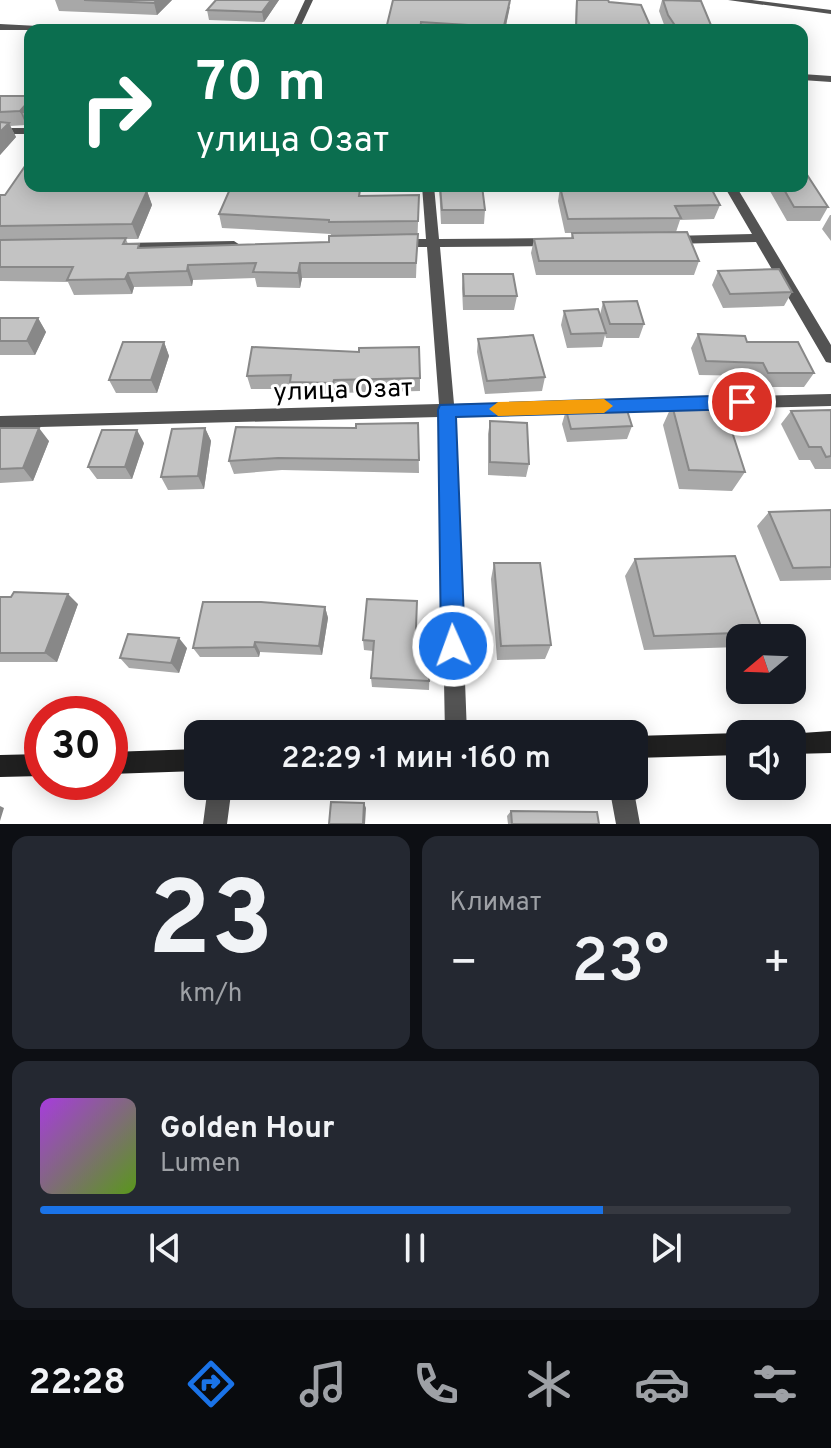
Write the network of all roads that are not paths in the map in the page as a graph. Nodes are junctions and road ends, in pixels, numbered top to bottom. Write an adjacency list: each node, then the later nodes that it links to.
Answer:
1 (309, 0): 4 (street)
2 (732, 0): 3 (street)
3 (831, 12)
4 (298, 24)
5 (0, 27): 6 (street)
6 (24, 28)
7 (808, 77): 8 (street)
8 (831, 79)
9 (0, 131): 10 (street)
10 (24, 131)
11 (428, 192): 17 (street)
12 (733, 192): 13 (street)
13 (760, 238): 14 (street); 20 (street)
14 (649, 240)
15 (569, 242): 17 (street)
16 (386, 243): 17 (street)
17 (432, 243): 22 (street)
18 (247, 245): 19 (street)
19 (108, 247)
20 (831, 358)
21 (831, 400): 22 (street, улица Озат)
22 (447, 410): 23 (street, улица Озат); 24 (street)
23 (0, 422)
24 (456, 720)
25 (831, 742): 26 (main road)
26 (806, 743)
27 (726, 744): 28 (main road)
28 (648, 747)
29 (184, 760): 30 (main road)
30 (128, 762)
31 (24, 765): 32 (main road)
32 (0, 766)
33 (218, 800): 35 (street)
34 (624, 800): 36 (street)
35 (215, 824)
36 (628, 824)

